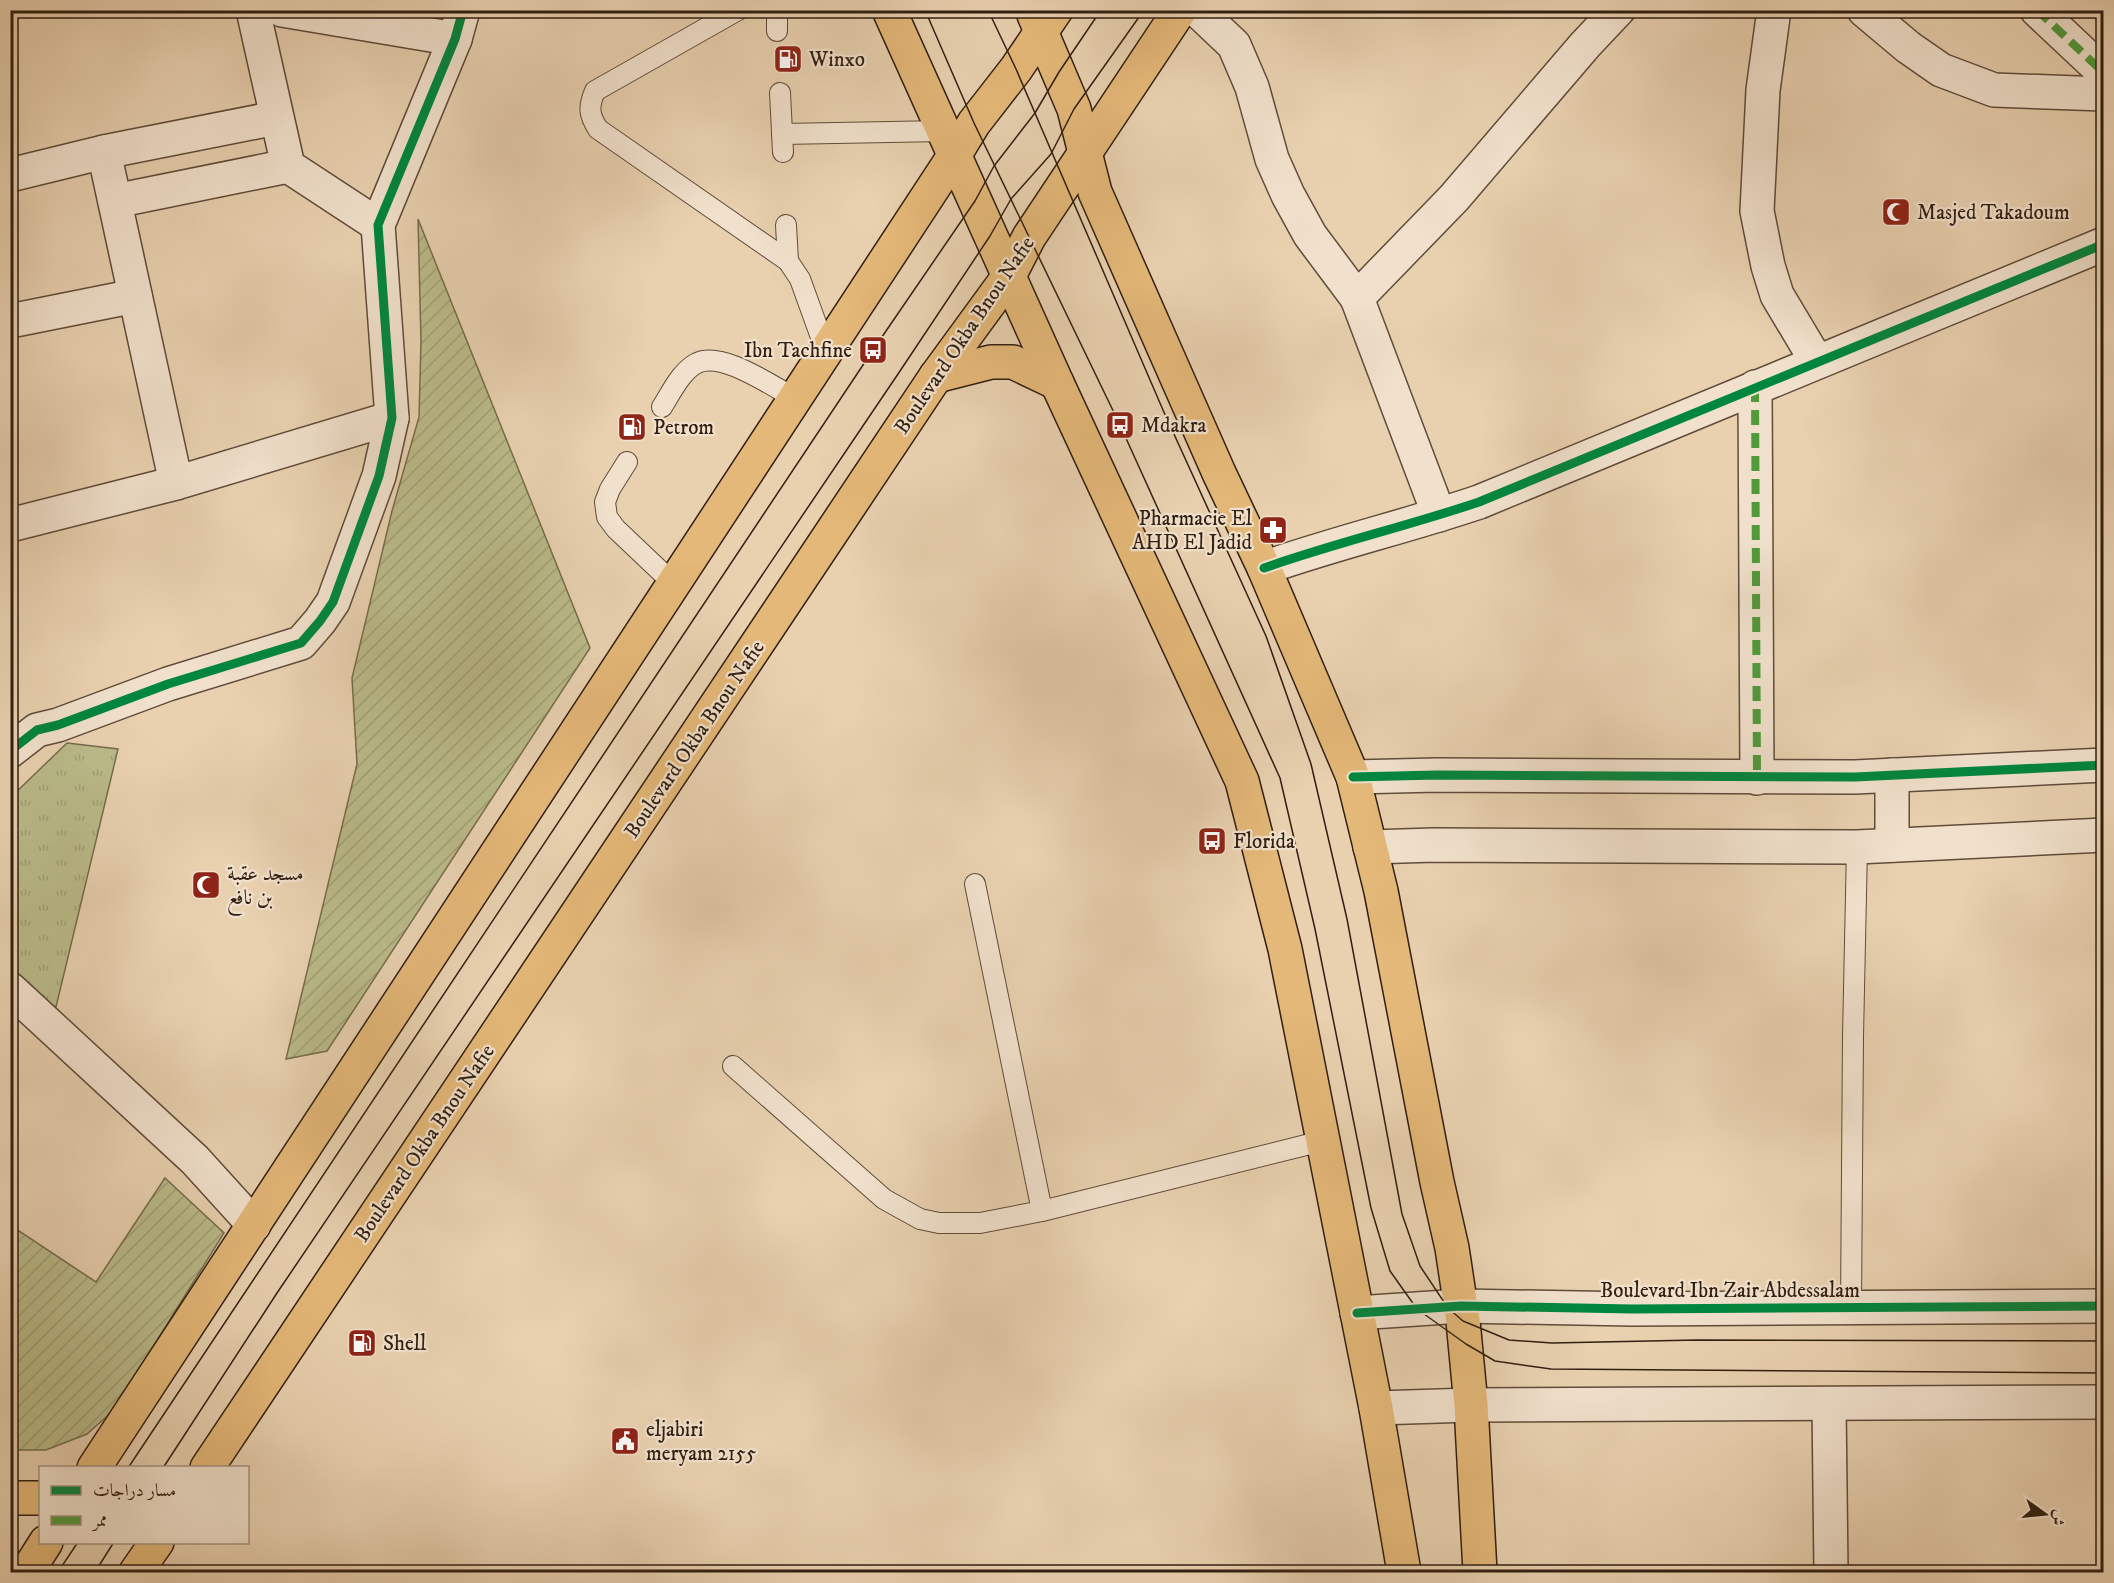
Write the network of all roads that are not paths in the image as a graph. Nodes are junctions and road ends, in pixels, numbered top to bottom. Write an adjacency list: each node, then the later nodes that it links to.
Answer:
1 (253, 10): 18 (street)
2 (282, 10): 13 (street)
3 (738, 10): 28 (lane)
4 (777, 10): 14 (lane)
5 (889, 10): 19 (main road)
6 (1180, 10): 21 (main road, Boulevard Okba Bnou Nafie)
7 (1197, 10): 31 (street)
8 (1618, 10): 31 (street)
9 (1774, 10): 34 (street)
10 (1864, 10): 17 (street)
11 (2037, 10): 15 (street)
12 (1043, 17): 19 (main road); 21 (main road)
13 (459, 25): 25 (street)
14 (777, 31)
15 (2103, 73)
16 (780, 93): 19 (lane)
17 (2103, 94)
18 (276, 118): 20 (street); 22 (street)
19 (949, 143): 29 (main road); 33 (main road)
20 (104, 152): 23 (street); 24 (street)
21 (1085, 154): 29 (main road, Boulevard Okba Bnou Nafie); 45 (main road)
22 (288, 166): 24 (street); 25 (street)
23 (10, 175)
24 (115, 201): 30 (street)
25 (378, 225): 40 (street)
26 (786, 225): 28 (lane)
27 (2103, 244): 34 (street)
28 (788, 261): 33 (lane)
29 (1009, 276): 35 (main road, Boulevard Okba Bnou Nafie); 36 (main road)
30 (135, 296): 32 (street); 42 (street)
31 (1357, 298): 43 (street)
32 (10, 321)
33 (826, 351): 38 (main road)
34 (1817, 362): 37 (street)
35 (936, 376): 36 (main road); 71 (main road, Boulevard Okba Bnou Nafie)
36 (1057, 383): 59 (main road)
37 (1755, 387): 43 (street); 51 (street)
38 (795, 398): 39 (lane); 46 (main road)
39 (662, 407)
40 (392, 418): 42 (street); 47 (street)
41 (627, 462): 46 (lane)
42 (176, 483): 44 (street)
43 (1439, 515): 45 (street)
44 (10, 525)
45 (1264, 568): 50 (main road)
46 (674, 584): 61 (main road)
47 (10, 751)
48 (2103, 765): 49 (street)
49 (1892, 775): 51 (street); 53 (street)
50 (1353, 777): 51 (street); 54 (main road)
51 (1757, 778)
52 (2103, 835): 53 (street)
53 (1892, 845): 55 (street)
54 (1370, 847): 55 (street); 62 (main road)
55 (1857, 847): 64 (lane)
56 (975, 884): 60 (lane)
57 (10, 989): 61 (street)
58 (732, 1066): 60 (lane)
59 (1322, 1141): 60 (lane); 65 (main road)
60 (1042, 1211)
61 (254, 1225): 70 (main road)
62 (1461, 1306): 64 (street, Boulevard Ibn Zair Abdessalam); 65 (street, Boulevard Ibn Zair Abdessalam); 68 (main road)
63 (2103, 1306): 64 (street, Boulevard Ibn Zair Abdessalam)
64 (1851, 1307)
65 (1357, 1313): 69 (main road)
66 (2103, 1402): 67 (street)
67 (1829, 1404): 68 (street); 80 (street)
68 (1472, 1405): 69 (street); 79 (main road)
69 (1376, 1408): 78 (main road)
70 (95, 1466)
71 (208, 1466)
72 (39, 1497): 73 (main road)
73 (10, 1498)
74 (45, 1544): 76 (main road)
75 (156, 1544): 77 (main road)
76 (27, 1572)
77 (136, 1572)
78 (1404, 1572)
79 (1480, 1572)
80 (1831, 1572)

